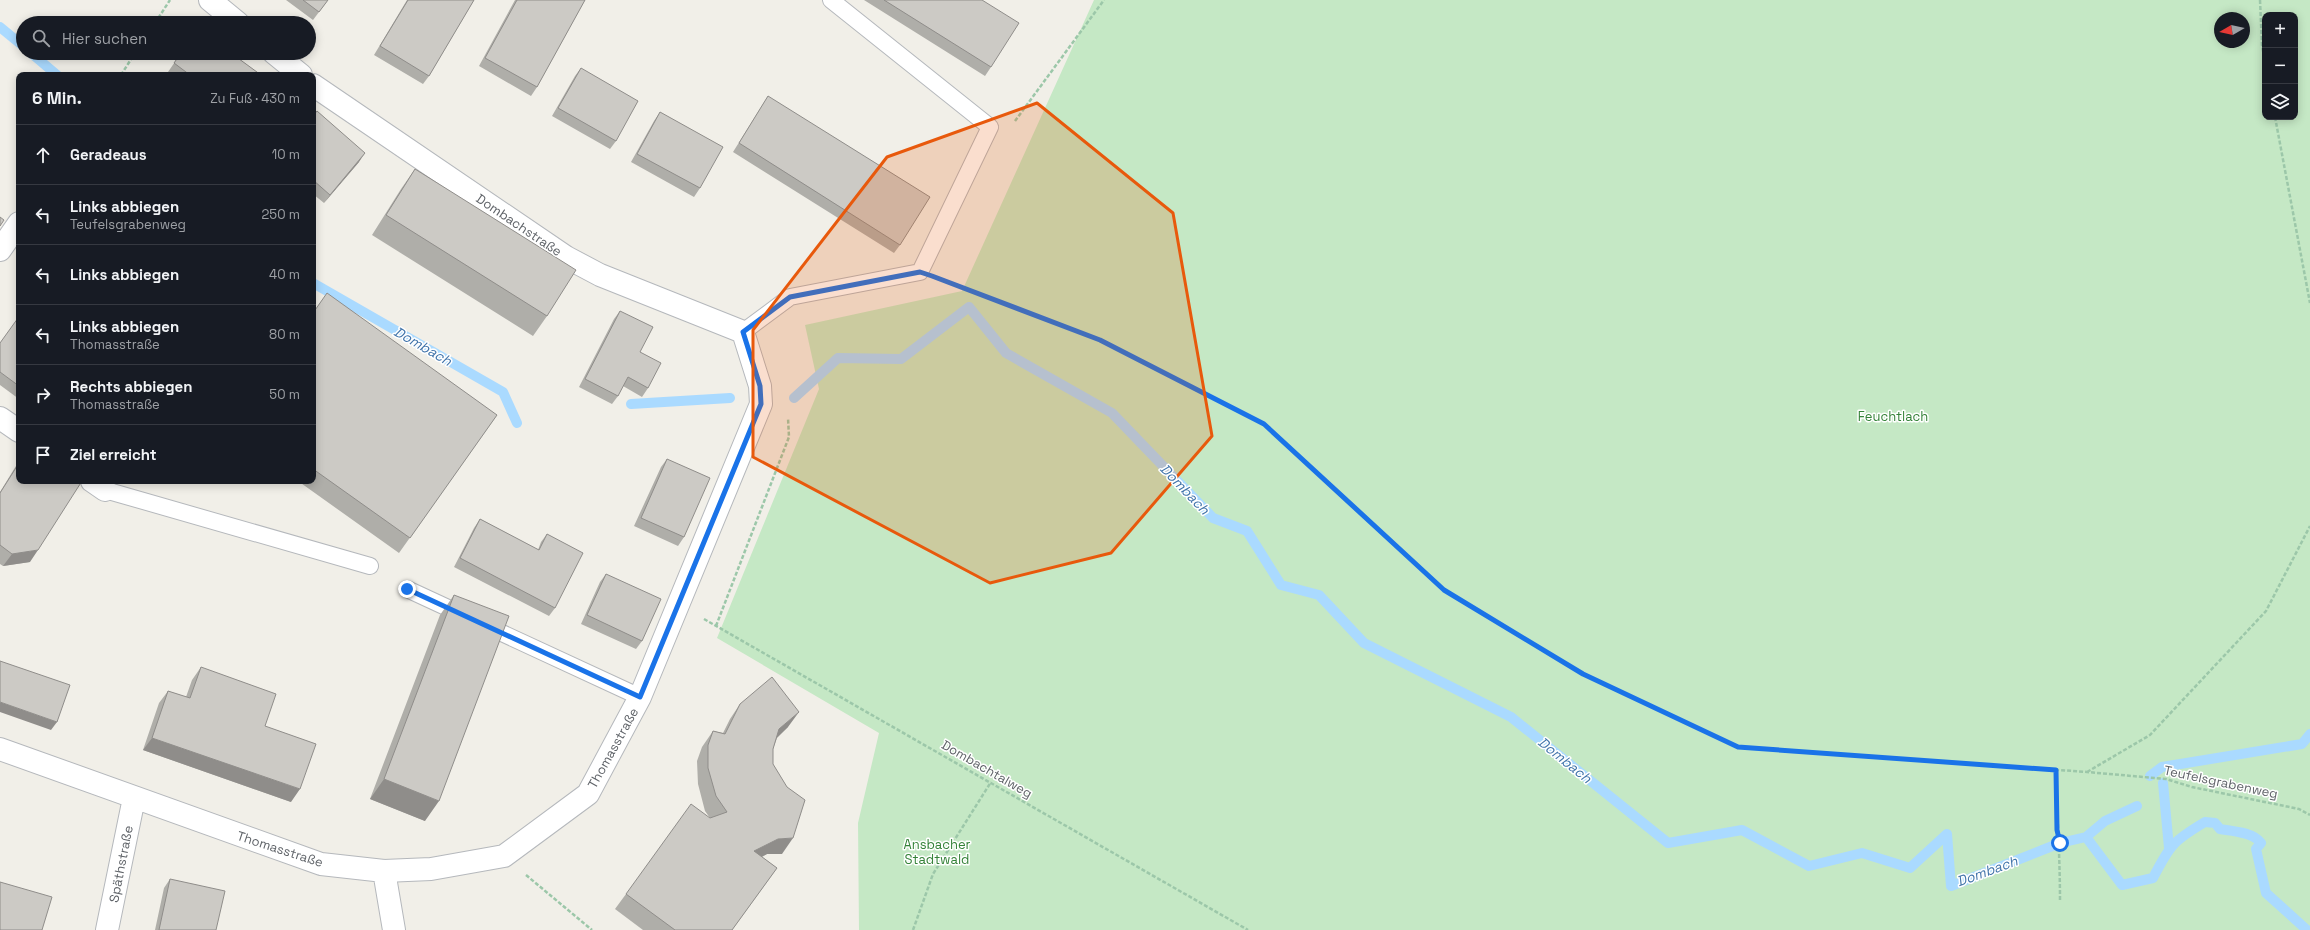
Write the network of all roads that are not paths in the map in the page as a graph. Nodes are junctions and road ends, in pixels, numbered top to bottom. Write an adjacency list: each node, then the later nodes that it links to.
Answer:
1 (210, 0): 3 (street)
2 (831, 0): 9 (lane)
3 (229, 16)
4 (283, 60): 5 (street)
5 (297, 72)
6 (316, 87): 9 (street, Dombachstraße)
7 (16, 227): 8 (street)
8 (0, 250)
9 (743, 332): 15 (street, Thomasstraße)
10 (0, 418): 11 (street)
11 (16, 429)
12 (99, 485): 13 (lane)
13 (370, 566)
14 (407, 589): 15 (lane, Thomasstraße)
15 (640, 697): 18 (street, Thomasstraße)
16 (0, 750): 17 (street, Thomasstraße)
17 (134, 798): 18 (street, Thomasstraße); 19 (street, Späthstraße)
18 (384, 871): 20 (street)
19 (107, 930)
20 (394, 930)

